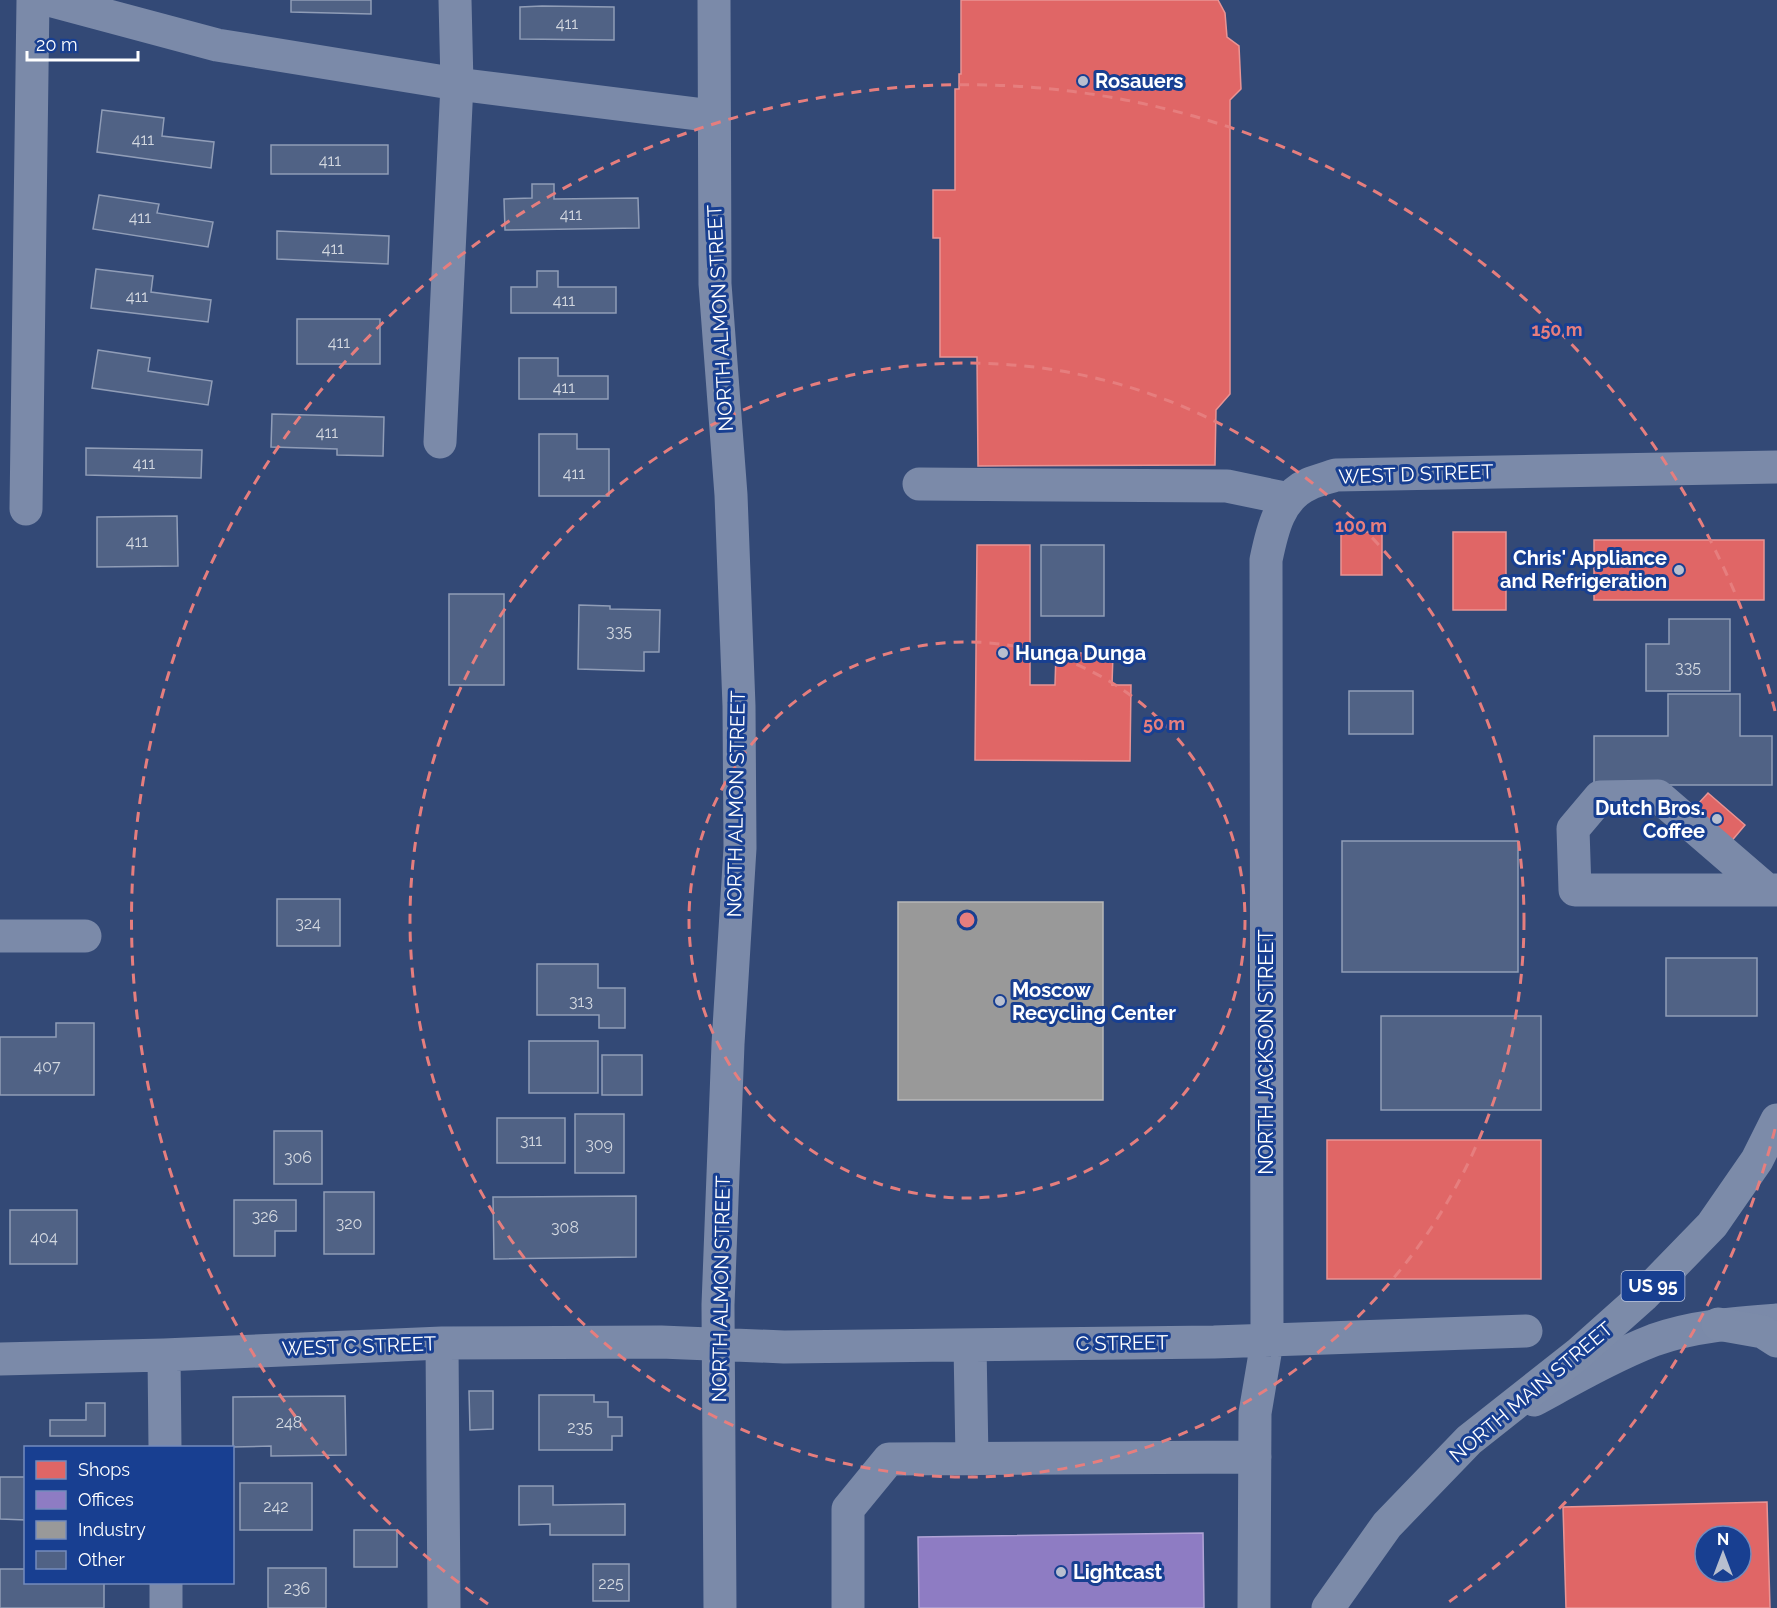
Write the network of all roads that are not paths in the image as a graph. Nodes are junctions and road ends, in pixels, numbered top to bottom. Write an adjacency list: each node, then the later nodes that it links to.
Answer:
1 (33, 0): 11 (street)
2 (49, 0): 5 (street)
3 (454, 0): 5 (street)
4 (714, 0): 6 (street, NORTH ALMON STREET)
5 (457, 84): 6 (street); 7 (street)
6 (713, 116): 22 (street, NORTH ALMON STREET)
7 (440, 442)
8 (1777, 467): 10 (street, WEST D STREET)
9 (919, 484): 10 (street)
10 (1289, 499): 20 (street, NORTH JACKSON STREET)
11 (26, 509)
12 (1772, 890): 12 (street)
13 (0, 936): 14 (street)
14 (85, 936)
15 (1777, 1120): 26 (highway, NORTH MAIN STREET / US 95)
16 (1777, 1320): 17 (street)
17 (1718, 1324): 19 (highway); 26 (street)
18 (1526, 1331): 20 (street, C STREET)
19 (1777, 1341)
20 (1267, 1342): 23 (street, C STREET); 28 (street, NORTH JACKSON STREET)
21 (442, 1343): 22 (street, WEST C STREET); 24 (street, WEST C STREET); 32 (street)
22 (718, 1345): 23 (street, C STREET); 33 (street, NORTH ALMON STREET)
23 (970, 1345): 29 (street)
24 (164, 1355): 25 (street, WEST C STREET); 27 (street)
25 (0, 1359)
26 (1494, 1421): 36 (highway, NORTH MAIN STREET / US 95)
27 (165, 1446)
28 (1255, 1457): 29 (street); 35 (street, NORTH JACKSON STREET)
29 (972, 1459): 34 (street)
30 (166, 1584): 31 (street)
31 (166, 1608)
32 (444, 1608)
33 (720, 1608)
34 (848, 1608)
35 (1254, 1608)
36 (1328, 1608)

